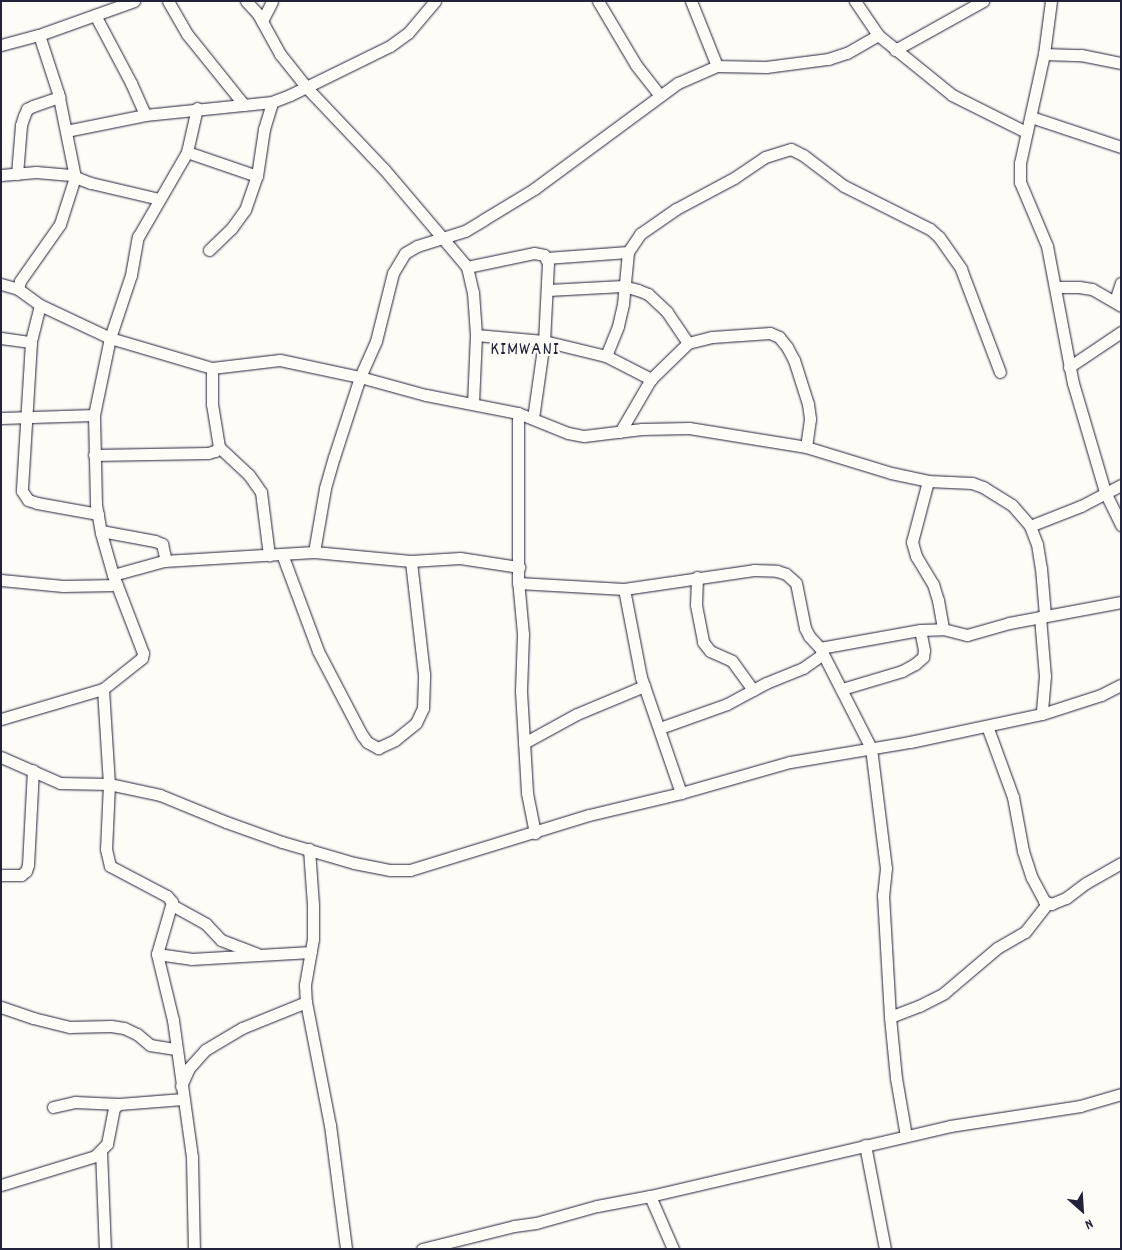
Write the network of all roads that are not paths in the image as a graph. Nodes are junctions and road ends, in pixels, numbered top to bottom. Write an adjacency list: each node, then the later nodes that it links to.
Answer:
1 (134, 1): 11 (street)
2 (168, 1): 24 (street)
3 (246, 1): 12 (street)
4 (272, 1): 12 (street)
5 (435, 1): 20 (street)
6 (598, 1): 21 (street)
7 (691, 1): 19 (street)
8 (855, 1): 14 (street)
9 (983, 1): 16 (street)
10 (1051, 1): 17 (street)
11 (95, 15): 13 (street); 26 (street)
12 (262, 21): 20 (street)
13 (39, 35): 15 (street); 22 (street)
14 (878, 35): 16 (street); 19 (street)
15 (1, 45)
16 (895, 50): 29 (street)
17 (1044, 54): 18 (street); 27 (street)
18 (1121, 63)
19 (717, 66): 21 (street)
20 (307, 88): 23 (street); 37 (street)
21 (660, 96): 37 (street)
22 (59, 97): 28 (street); 32 (street)
23 (272, 102): 24 (street); 35 (street)
24 (244, 105): 25 (street)
25 (197, 108): 26 (street); 31 (street)
26 (145, 115): 28 (street)
27 (1031, 116): 29 (street); 30 (street)
28 (66, 131): 34 (street)
29 (1026, 132): 45 (street)
30 (1121, 147)
31 (187, 152): 35 (street); 36 (street)
32 (17, 174): 33 (street); 34 (street)
33 (1, 175)
34 (75, 176): 36 (street); 46 (street)
35 (257, 176): 38 (street)
36 (159, 199): 53 (street)
37 (443, 238): 41 (street); 61 (street)
38 (209, 250)
39 (628, 252): 40 (street); 44 (street); 60 (street)
40 (546, 258): 41 (street); 47 (street)
41 (467, 267): 51 (street)
42 (1121, 283): 48 (street)
43 (1, 284): 46 (street)
44 (623, 286): 47 (street); 56 (street); 57 (street)
45 (1056, 287): 48 (street); 58 (street)
46 (18, 289): 49 (street)
47 (548, 290): 54 (street)
48 (1118, 303)
49 (40, 305): 53 (street); 55 (street)
50 (1121, 332): 58 (street)
51 (476, 335): 54 (street); 63 (street)
52 (1, 338): 55 (street)
53 (110, 338): 59 (street); 65 (street)
54 (544, 341): 57 (street); 68 (street)
55 (31, 342): 66 (street)
56 (688, 343): 62 (street); 71 (street)
57 (606, 356): 62 (street)
58 (1069, 367): 75 (street)
59 (212, 368): 61 (street); 70 (street)
60 (1000, 372)
61 (360, 377): 63 (street); 80 (street)
62 (651, 380): 69 (street)
63 (473, 403): 64 (street)
64 (518, 413): 68 (street); 85 (street)
65 (94, 415): 66 (street); 72 (street)
66 (27, 417): 67 (street); 76 (street)
67 (1, 418)
68 (533, 418): 69 (street)
69 (620, 432): 71 (street)
70 (219, 447): 72 (street); 82 (street)
71 (806, 447): 73 (street)
72 (94, 455): 76 (street)
73 (928, 481): 78 (street); 94 (street)
74 (1121, 485): 75 (street)
75 (1105, 492): 77 (street); 78 (street)
76 (98, 514): 79 (street)
77 (1121, 525)
78 (1030, 526): 92 (street)
79 (101, 531): 83 (street); 88 (street)
80 (314, 552): 81 (street); 84 (street)
81 (282, 554): 82 (street); 84 (street)
82 (269, 555): 83 (street)
83 (166, 561): 88 (street)
84 (411, 561): 85 (street)
85 (519, 567): 89 (street)
86 (697, 577): 90 (street); 95 (street); 100 (street)
87 (1, 580): 88 (street)
88 (116, 580): 98 (street)
89 (518, 583): 90 (street); 105 (street)
90 (624, 589): 97 (street)
91 (1121, 602): 92 (street)
92 (1042, 616): 94 (street); 101 (street)
93 (920, 630): 94 (street); 95 (street); 99 (street)
94 (943, 630)
95 (822, 651): 99 (street); 100 (street)
96 (1121, 685): 101 (street)
97 (644, 686): 104 (street); 105 (street)
98 (103, 689): 102 (street); 109 (street)
99 (842, 689): 106 (street)
100 (753, 690): 104 (street)
101 (1042, 714): 103 (street)
102 (1, 719)
103 (987, 726): 106 (street); 115 (street)
104 (660, 728): 110 (street)
105 (524, 744): 111 (street)
106 (871, 748): 110 (street); 122 (street)
107 (1, 757): 108 (street)
108 (33, 770): 109 (street); 114 (street)
109 (108, 784): 112 (street); 116 (street)
110 (680, 793): 111 (street)
111 (535, 833): 112 (street)
112 (309, 850): 117 (street)
113 (1120, 867): 115 (street)
114 (1, 875)
115 (1048, 903): 122 (street)
116 (172, 905): 118 (street); 119 (street)
117 (311, 952): 119 (street); 120 (street)
118 (157, 954): 119 (street); 123 (street)
119 (262, 956)
120 (306, 1002): 124 (street); 136 (street)
121 (1, 1006): 123 (street)
122 (890, 1017): 129 (street)
123 (176, 1049): 124 (street)
124 (180, 1086): 126 (street)
125 (1121, 1094): 129 (street)
126 (182, 1099): 127 (street); 135 (street)
127 (119, 1104): 128 (street); 131 (street)
128 (53, 1107)
129 (906, 1136): 130 (street)
130 (865, 1145): 133 (street); 139 (street)
131 (102, 1151): 132 (street); 134 (street)
132 (1, 1185)
133 (650, 1196): 137 (street); 138 (street)
134 (106, 1249)
135 (194, 1249)
136 (346, 1249)
137 (422, 1249)
138 (673, 1249)
139 (885, 1249)

